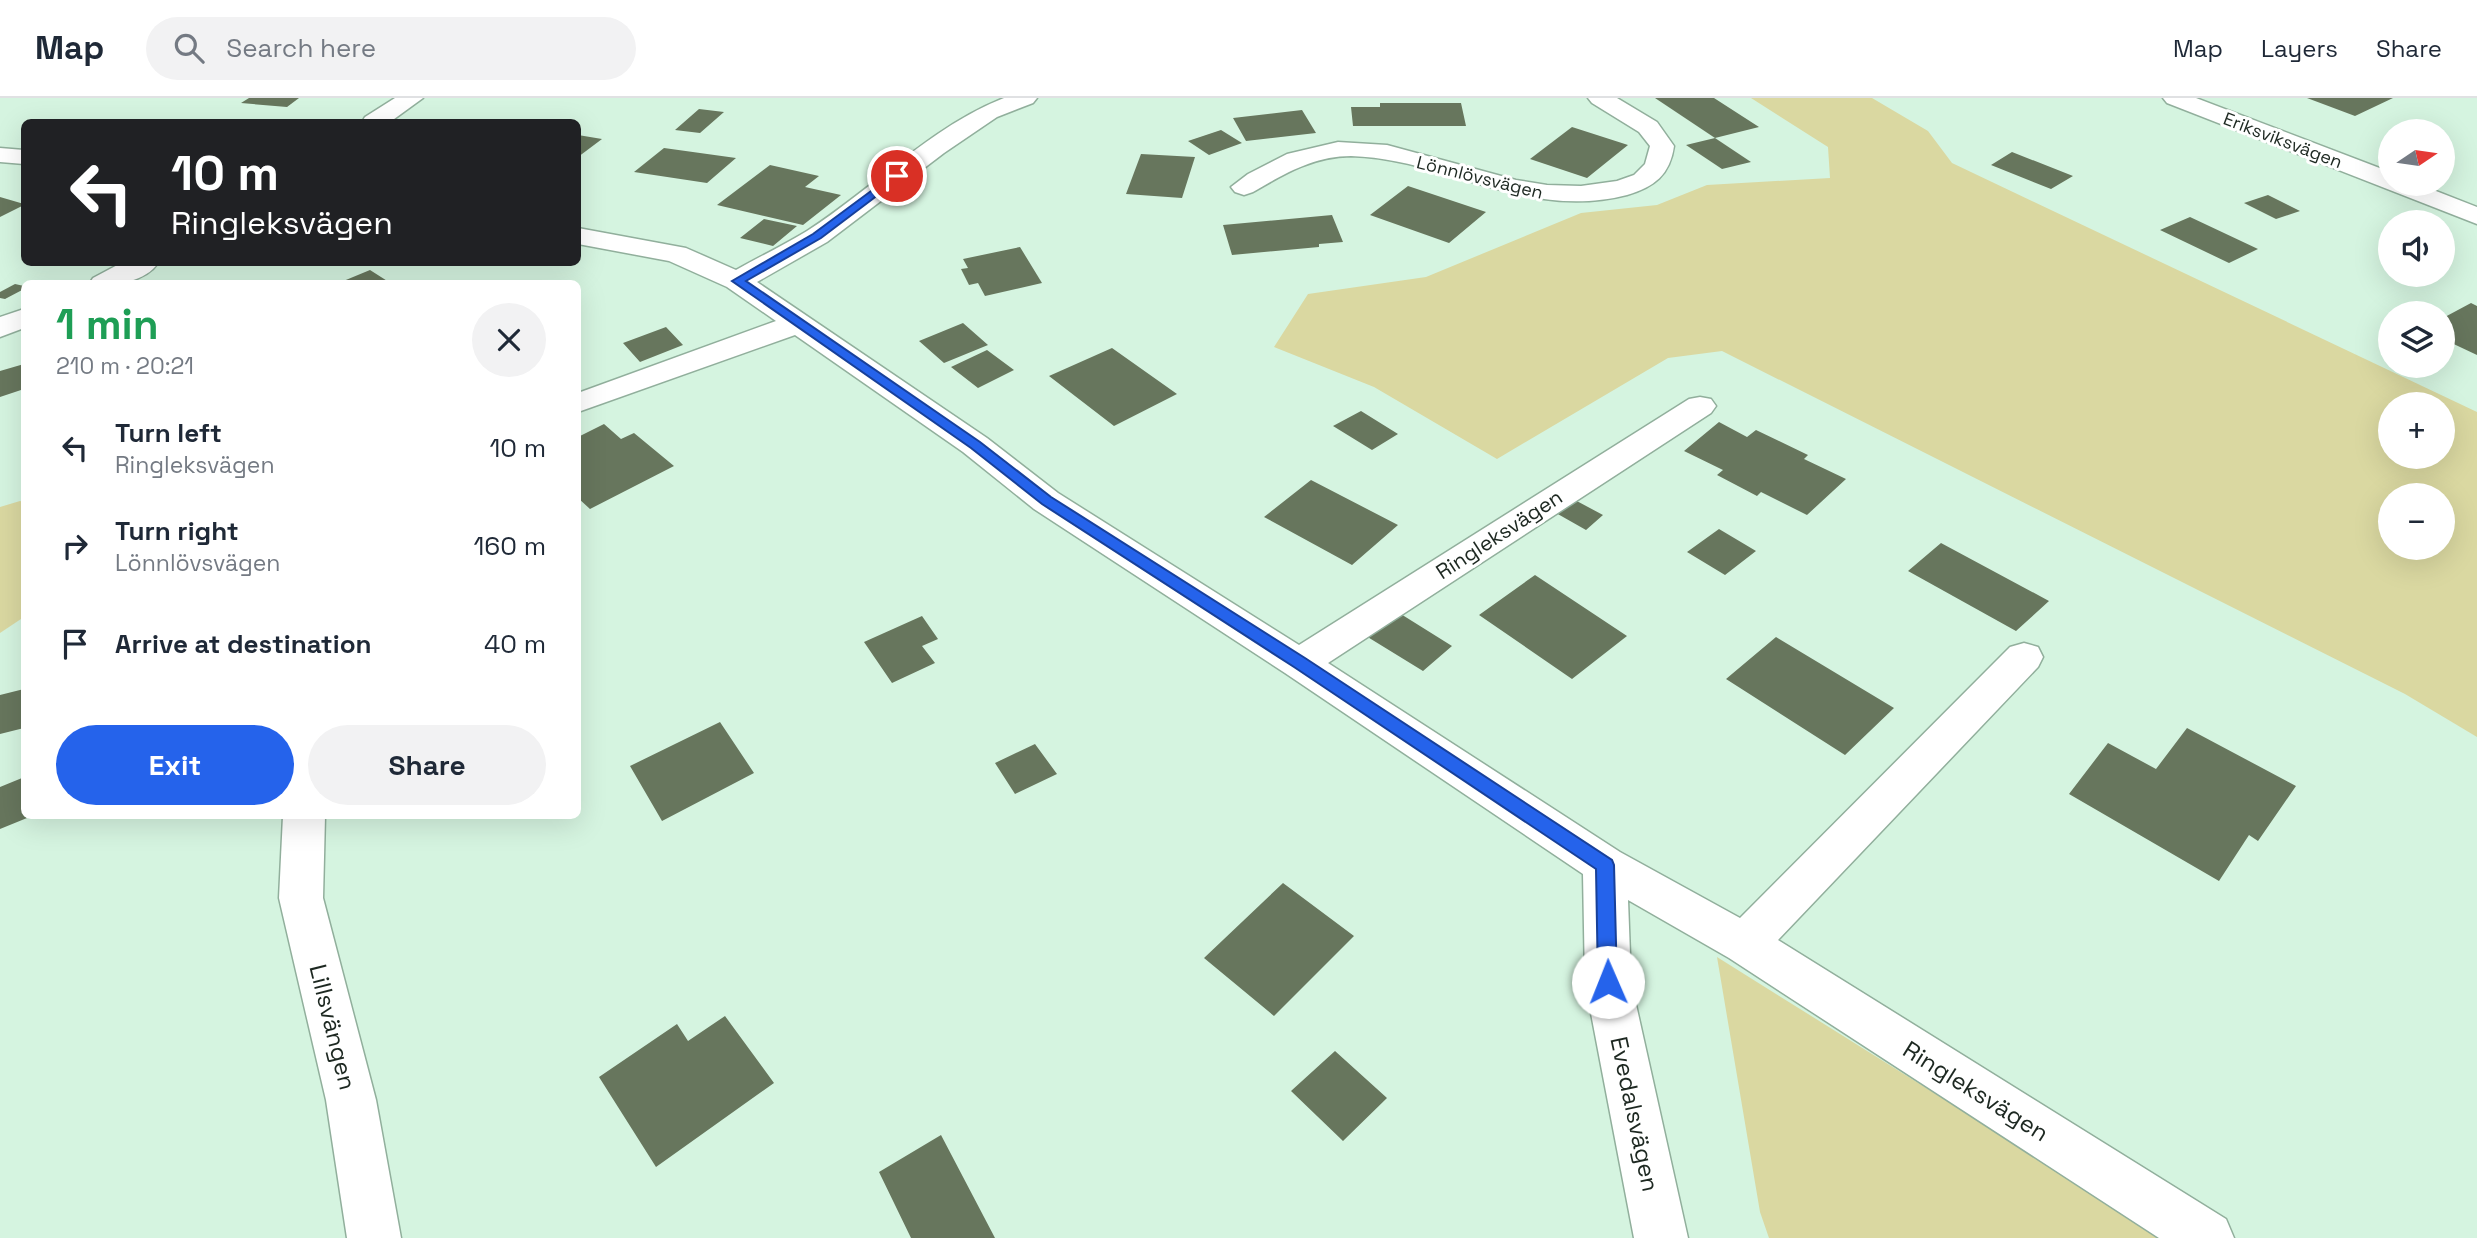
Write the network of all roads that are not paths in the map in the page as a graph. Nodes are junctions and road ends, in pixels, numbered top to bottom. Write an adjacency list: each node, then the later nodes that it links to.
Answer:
1 (411, 98): 5 (street)
2 (1025, 98): 15 (street)
3 (1600, 98): 9 (street, Lönnlövsvägen)
4 (2175, 98): 8 (street, Eriksviksvägen)
5 (379, 119)
6 (0, 155): 7 (street)
7 (21, 158)
8 (2378, 176)
9 (1244, 187)
10 (2426, 196): 11 (street)
11 (2477, 216)
12 (581, 237): 15 (street, Ringleksvägen)
13 (137, 266): 14 (street)
14 (111, 280)
15 (737, 281): 17 (street, Ringleksvägen)
16 (21, 319): 18 (street)
17 (800, 323): 19 (street); 22 (street, Ringleksvägen)
18 (0, 328)
19 (581, 402)
20 (1700, 406): 22 (street, Ringleksvägen)
21 (2024, 657): 25 (street)
22 (1299, 663): 24 (street, Ringleksvägen)
23 (304, 819): 26 (street, Lillsvängen)
24 (1605, 865): 25 (street, Ringleksvägen); 27 (street, Evedalsvägen)
25 (1745, 944): 28 (street, Ringleksvägen)
26 (374, 1238)
27 (1661, 1238)
28 (2207, 1238)

